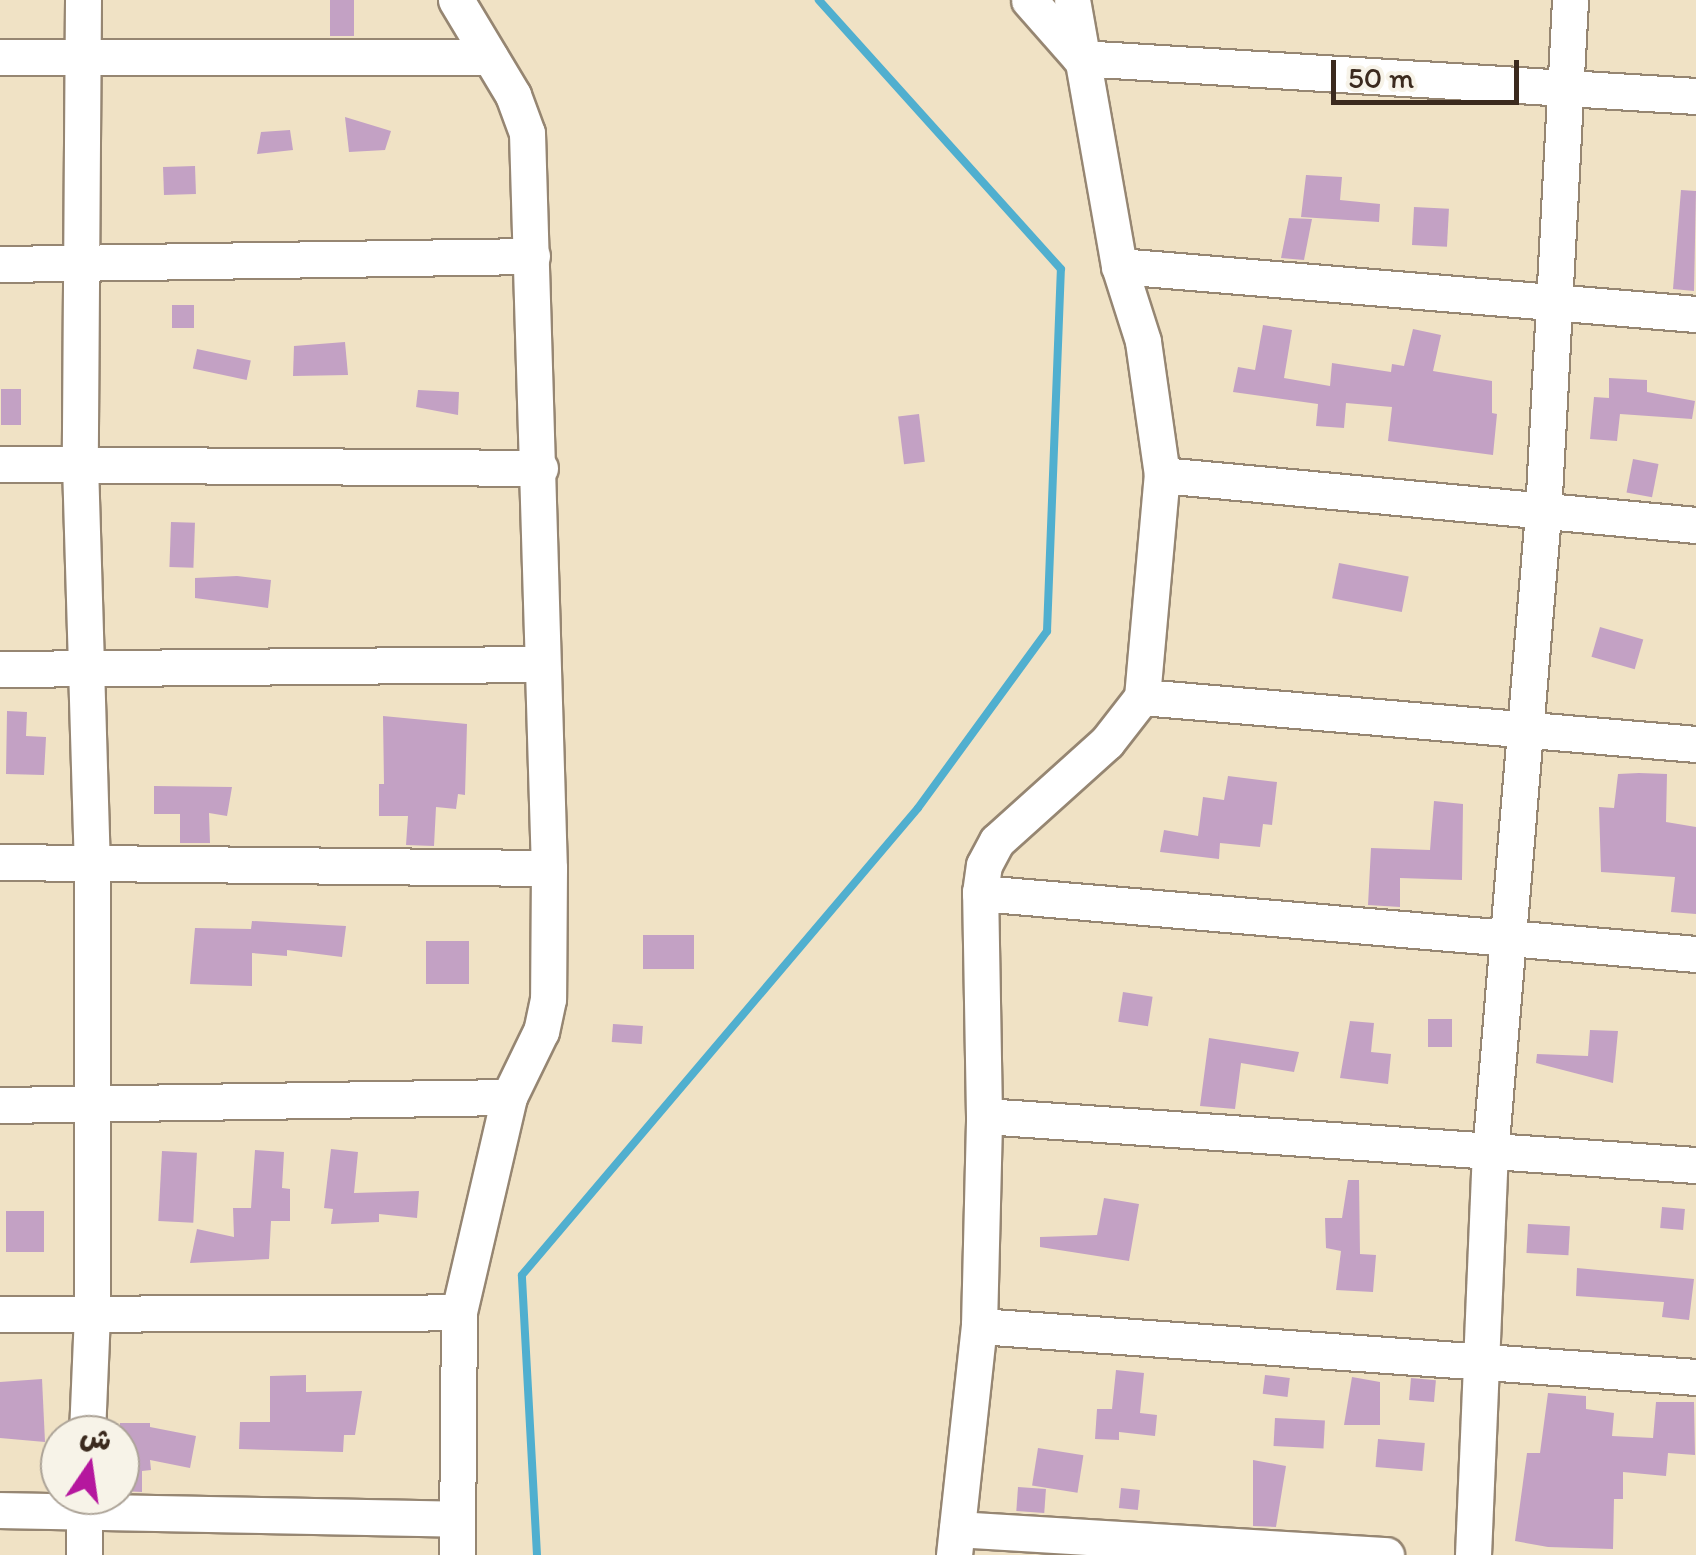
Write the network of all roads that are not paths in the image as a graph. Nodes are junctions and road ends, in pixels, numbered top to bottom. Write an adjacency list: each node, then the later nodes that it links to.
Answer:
1 (83, 0): 7 (street)
2 (1029, 0): 9 (street)
3 (1072, 0): 9 (street)
4 (1570, 0): 10 (street)
5 (458, 1): 8 (street)
6 (0, 57): 7 (street)
7 (82, 57): 8 (street); 14 (street)
8 (490, 58): 12 (street)
9 (1080, 58): 10 (street); 15 (street)
10 (1565, 89): 11 (street); 16 (street)
11 (1696, 96)
12 (532, 256): 14 (street); 20 (street)
13 (0, 264): 14 (street)
14 (79, 265): 19 (street)
15 (1119, 266): 16 (street); 21 (street)
16 (1557, 302): 17 (street); 22 (street)
17 (1696, 314)
18 (0, 464): 19 (street)
19 (80, 464): 20 (street); 25 (street)
20 (540, 468): 24 (street)
21 (1162, 474): 22 (street); 27 (street)
22 (1542, 514): 23 (street); 28 (street)
23 (1696, 526)
24 (540, 664): 25 (street); 32 (street)
25 (83, 668): 26 (street); 31 (street)
26 (0, 669)
27 (1142, 697): 28 (street); 33 (street)
28 (1524, 728): 29 (street); 34 (street)
29 (1696, 744)
30 (0, 862): 31 (street)
31 (92, 862): 32 (street); 38 (street)
32 (549, 868): 36 (street)
33 (980, 894): 34 (street); 39 (street)
34 (1510, 936): 35 (street); 40 (street)
35 (1696, 954)
36 (509, 1097): 38 (street); 42 (street)
37 (0, 1105): 38 (street)
38 (90, 1106): 44 (street)
39 (984, 1116): 40 (street); 45 (street)
40 (1490, 1154): 41 (street); 46 (street)
41 (1696, 1166)
42 (459, 1312): 44 (street); 53 (street)
43 (0, 1314): 44 (street)
44 (92, 1314): 48 (street)
45 (979, 1326): 46 (street); 54 (street)
46 (1482, 1362): 47 (street); 58 (street)
47 (1696, 1377)
48 (88, 1415)
49 (140, 1505): 53 (street)
50 (40, 1506): 51 (street)
51 (0, 1510)
52 (84, 1515): 55 (street)
53 (454, 1519): 56 (street)
54 (956, 1542): 57 (street)
55 (84, 1555)
56 (457, 1555)
57 (1386, 1555)
58 (1473, 1555)

